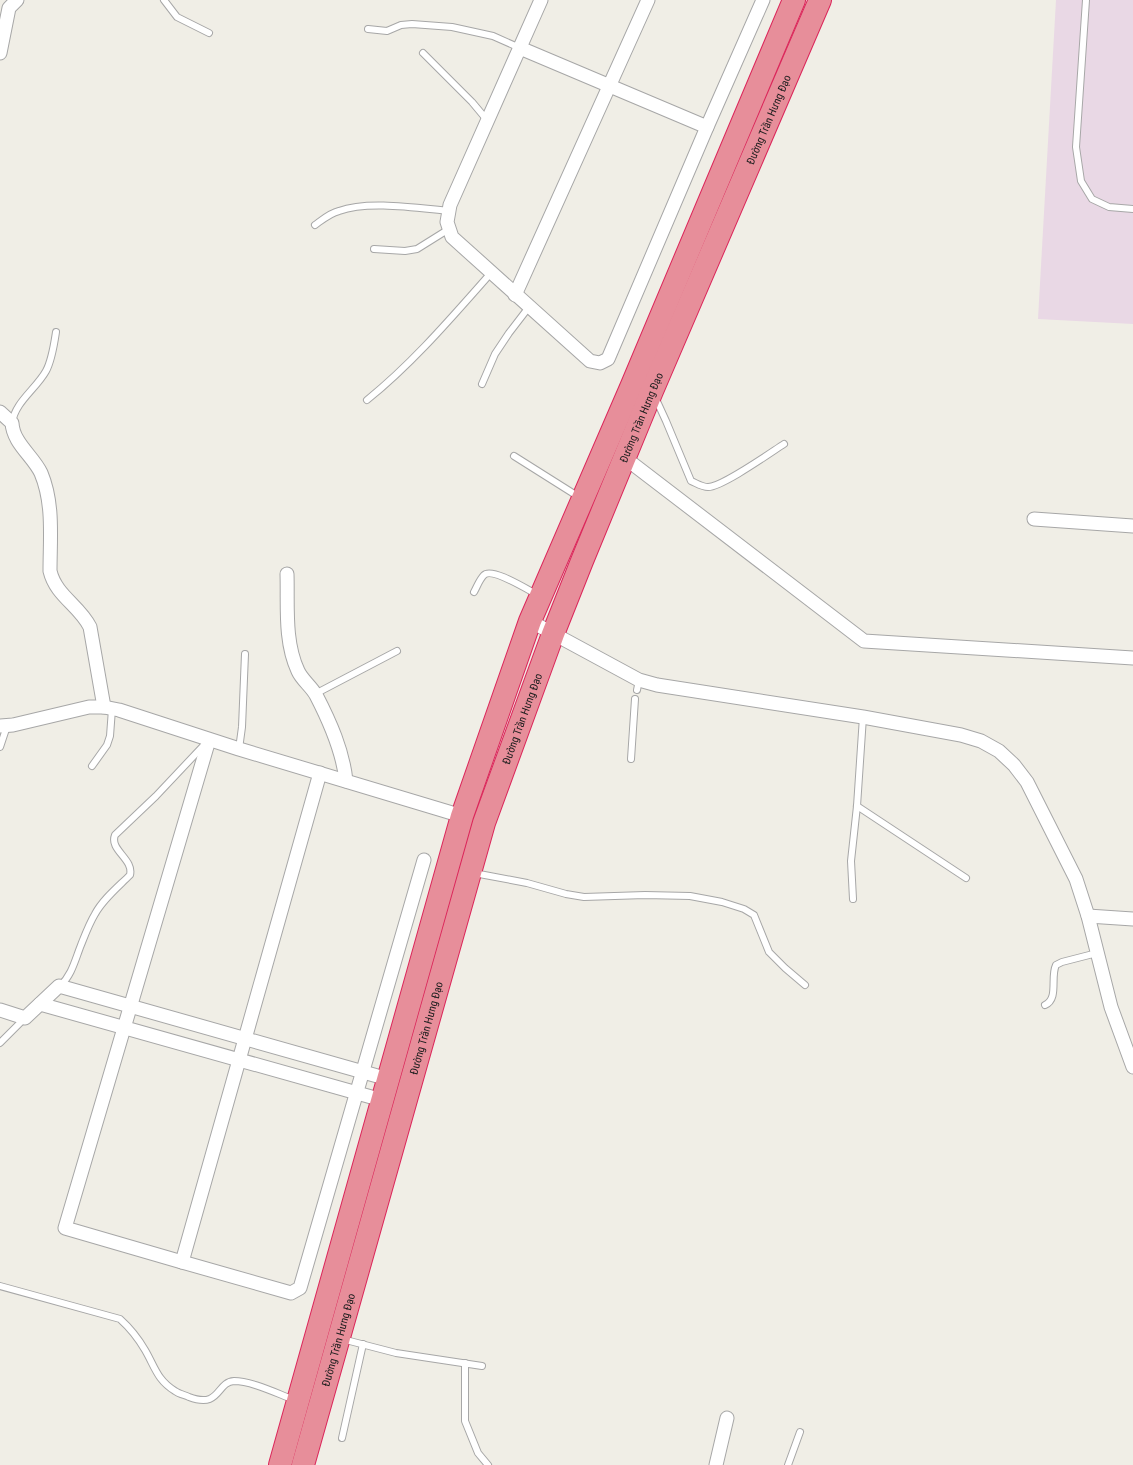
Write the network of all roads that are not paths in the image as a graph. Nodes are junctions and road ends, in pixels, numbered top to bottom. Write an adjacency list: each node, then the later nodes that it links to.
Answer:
1 (16, 0): 12 (street)
2 (164, 0): 10 (lane)
3 (541, 0): 11 (street)
4 (648, 0): 14 (street)
5 (763, 0): 16 (street)
6 (794, 0): 34 (highway, Đường Trần Hưng Đạo)
7 (820, 0): 27 (highway, Đường Trần Hưng Đạo)
8 (1086, 0): 17 (lane)
9 (368, 29): 11 (lane)
10 (209, 33)
11 (520, 48): 14 (street); 15 (street)
12 (0, 53)
13 (423, 53): 15 (lane)
14 (609, 86): 16 (street); 23 (street)
15 (488, 120): 18 (street)
16 (707, 127): 24 (street)
17 (1133, 209)
18 (449, 211): 19 (lane); 20 (street)
19 (315, 225)
20 (449, 229): 21 (lane); 22 (street)
21 (374, 249)
22 (491, 273): 23 (street); 28 (lane)
23 (515, 295): 24 (street)
24 (529, 307): 26 (lane)
25 (56, 332): 30 (lane)
26 (482, 384)
27 (652, 392): 31 (lane); 33 (highway, Đường Trần Hưng Đạo)
28 (367, 400)
29 (0, 412): 30 (street)
30 (12, 423): 47 (street)
31 (784, 444)
32 (514, 456): 34 (lane)
33 (625, 458): 41 (highway, Đường Trần Hưng Đạo); 44 (street)
34 (584, 499): 39 (highway, Đường Trần Hưng Đạo)
35 (1034, 519): 36 (street)
36 (1133, 526)
37 (287, 574): 45 (street)
38 (474, 592): 39 (lane)
39 (541, 597): 40 (highway, Đường Trần Hưng Đạo)
40 (530, 621): 41 (street); 58 (highway, Đường Trần Hưng Đạo)
41 (553, 634): 48 (street); 60 (highway, Đường Trần Hưng Đạo)
42 (397, 651): 45 (lane)
43 (245, 654): 52 (lane)
44 (1133, 658)
45 (315, 694): 56 (street)
46 (635, 699): 53 (lane)
47 (108, 708): 49 (street); 50 (street); 54 (lane)
48 (863, 717): 57 (lane); 63 (street)
49 (4, 726): 51 (lane)
50 (209, 740): 52 (street); 67 (lane); 70 (street)
51 (0, 747)
52 (239, 749): 55 (street)
53 (631, 759)
54 (92, 766)
55 (320, 773): 56 (street); 74 (street)
56 (346, 781): 58 (street)
57 (857, 806): 61 (lane); 62 (lane)
58 (462, 816): 79 (highway, Đường Trần Hưng Đạo)
59 (424, 860): 78 (street)
60 (469, 873): 66 (lane); 84 (highway, Đường Trần Hưng Đạo)
61 (966, 878)
62 (853, 899)
63 (1088, 916): 64 (street); 65 (street)
64 (1133, 919)
65 (1097, 953): 69 (lane); 77 (street)
66 (805, 985)
67 (60, 986): 68 (street); 70 (street)
68 (40, 1004): 72 (street); 73 (street)
69 (1045, 1005)
70 (130, 1006): 73 (street); 74 (street)
71 (0, 1010): 72 (street)
72 (25, 1018): 75 (lane)
73 (124, 1028): 76 (street); 82 (street)
74 (245, 1038): 76 (street); 78 (street)
75 (0, 1043)
76 (239, 1060): 80 (street); 82 (street)
77 (1133, 1067)
78 (362, 1071): 79 (street); 80 (street)
79 (388, 1079): 81 (highway, Đường Trần Hưng Đạo)
80 (356, 1093): 81 (street); 82 (street)
81 (382, 1100): 88 (highway, Đường Trần Hưng Đạo)
82 (182, 1262)
83 (0, 1286): 88 (lane)
84 (339, 1338): 85 (lane); 89 (highway, Đường Trần Hưng Đạo)
85 (363, 1344): 86 (lane); 92 (lane)
86 (465, 1363): 87 (lane); 95 (lane)
87 (482, 1366)
88 (298, 1401): 89 (highway); 93 (highway, Đường Trần Hưng Đạo)
89 (319, 1407): 94 (highway, Đường Trần Hưng Đạo)
90 (727, 1418): 96 (street)
91 (800, 1432): 97 (lane)
92 (342, 1438)
93 (280, 1465)
94 (303, 1465)
95 (488, 1465)
96 (716, 1465)
97 (788, 1465)

